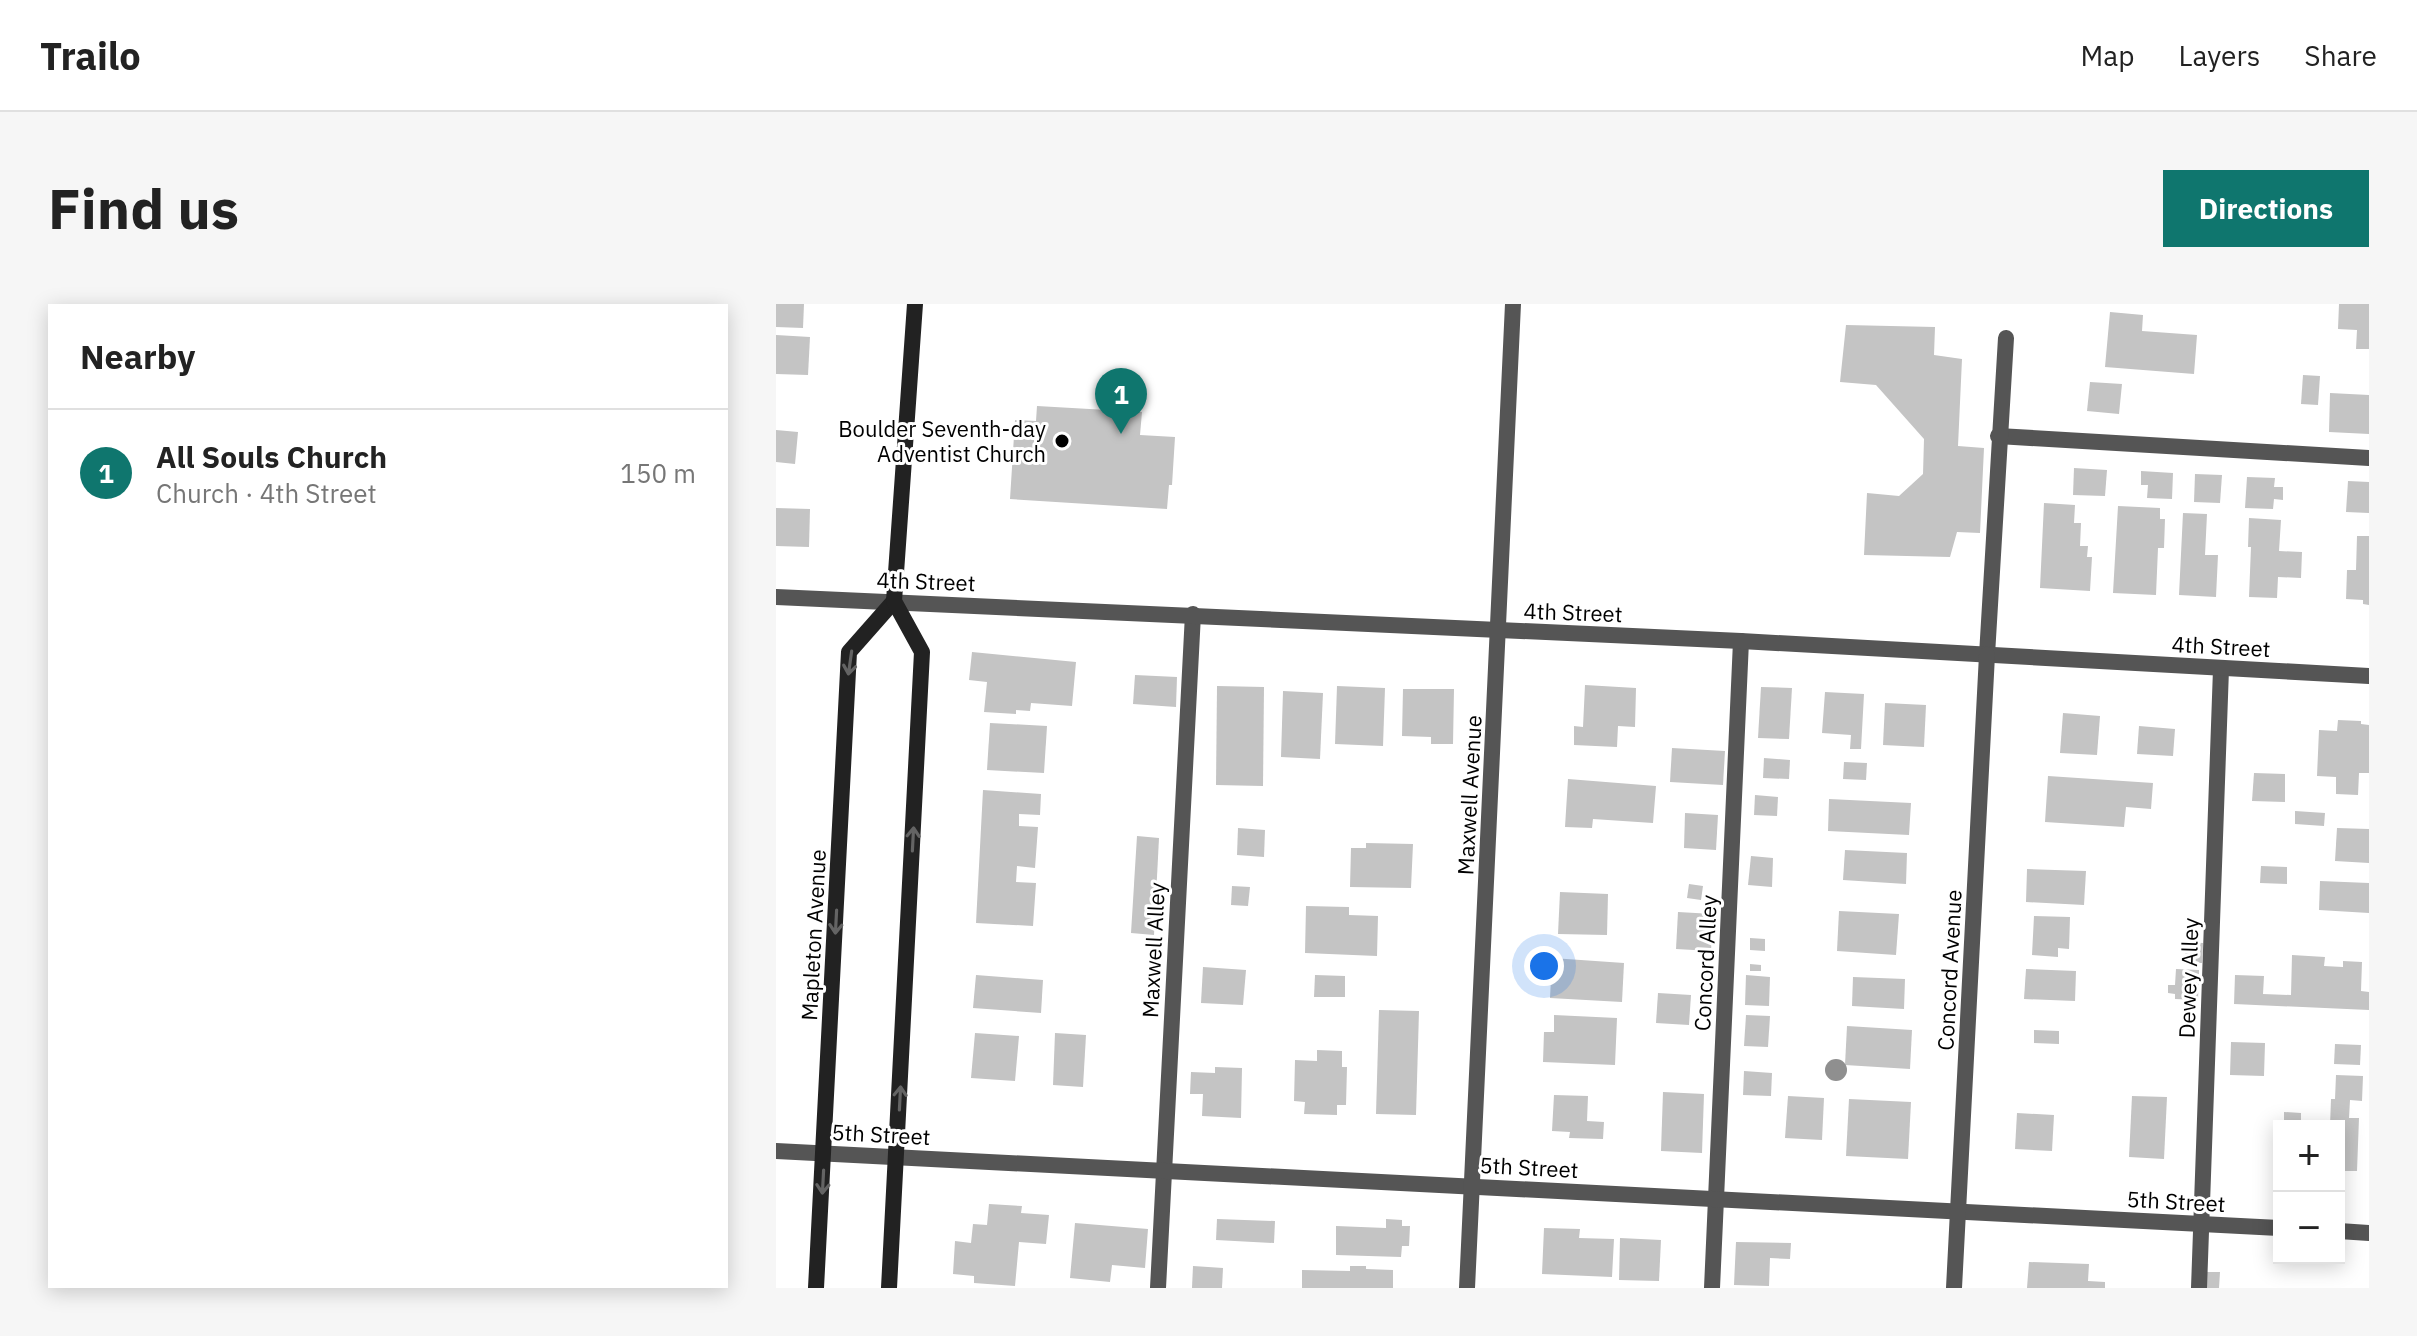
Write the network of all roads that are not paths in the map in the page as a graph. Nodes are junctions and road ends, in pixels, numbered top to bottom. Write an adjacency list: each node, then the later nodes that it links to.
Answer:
1 (915, 304): 7 (street)
2 (1513, 304): 9 (street, Maxwell Avenue)
3 (2006, 338): 4 (street, Concord Avenue)
4 (1998, 436): 5 (street); 11 (street, Concord Avenue)
5 (2369, 458)
6 (776, 597): 7 (street, 4th Street)
7 (894, 601): 8 (street, 4th Street); 15 (street, Mapleton Avenue, one-way to 15); 16 (street, one-way to 7)
8 (1193, 614): 9 (street, 4th Street); 17 (street, Maxwell Alley)
9 (1499, 631): 10 (street, 4th Street); 18 (street, Maxwell Avenue)
10 (1741, 641): 11 (street, 4th Street); 19 (street, Concord Alley)
11 (1987, 655): 12 (street, 4th Street); 20 (street, Concord Avenue)
12 (2221, 669): 13 (street, 4th Street); 21 (street, Dewey Alley)
13 (2369, 676)
14 (776, 1151): 15 (street, 5th Street)
15 (824, 1153): 16 (street, 5th Street); 25 (street, Mapleton Avenue, one-way to 25)
16 (897, 1156): 17 (street, 5th Street); 26 (street)
17 (1164, 1170): 18 (street, 5th Street); 27 (street, Maxwell Alley)
18 (1473, 1187): 19 (street, 5th Street); 28 (street, Maxwell Avenue)
19 (1716, 1199): 20 (street, 5th Street); 29 (street, Concord Alley)
20 (1958, 1212): 21 (street, 5th Street); 30 (street, Concord Avenue)
21 (2202, 1224): 22 (street, 5th Street); 31 (street, Dewey Alley)
22 (2273, 1228)
23 (2345, 1231): 24 (street)
24 (2369, 1233)
25 (816, 1288)
26 (889, 1288)
27 (1158, 1288)
28 (1467, 1288)
29 (1712, 1288)
30 (1954, 1288)
31 (2199, 1288)

